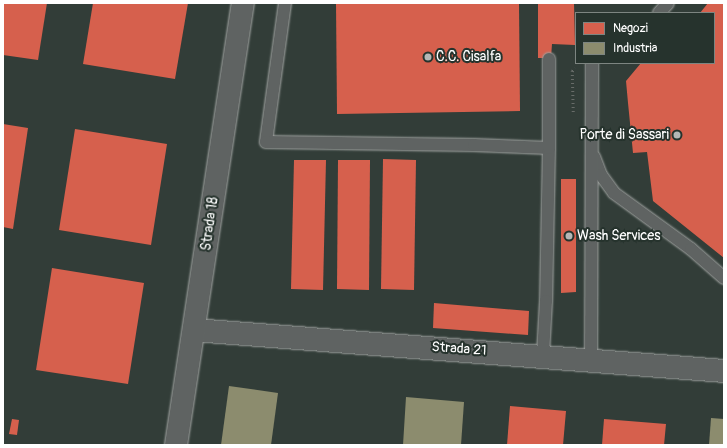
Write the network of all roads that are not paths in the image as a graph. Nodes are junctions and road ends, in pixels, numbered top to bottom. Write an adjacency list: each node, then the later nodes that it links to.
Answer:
1 (242, 3): 10 (street, Strada 18)
2 (285, 3): 7 (lane)
3 (668, 3): 4 (lane)
4 (660, 12)
5 (549, 59): 7 (lane)
6 (592, 64): 8 (lane)
7 (549, 148): 11 (lane)
8 (592, 149): 9 (lane); 12 (lane)
9 (724, 278)
10 (194, 330): 11 (street, Strada 21); 14 (street, Strada 18)
11 (543, 356): 12 (street, Strada 21)
12 (591, 360): 13 (street, Strada 21)
13 (724, 371)
14 (176, 445)

